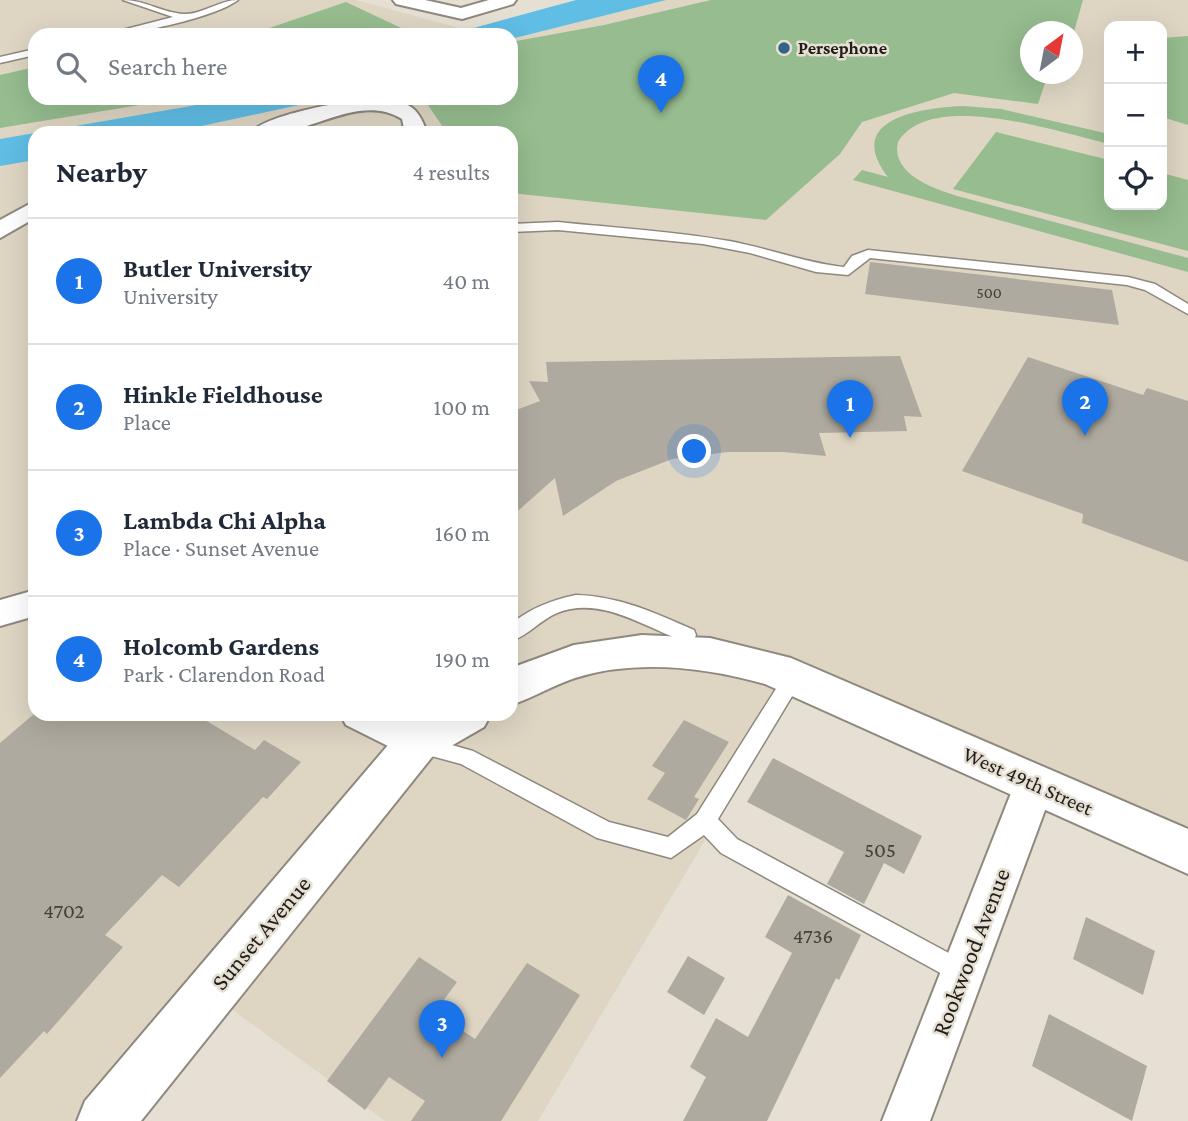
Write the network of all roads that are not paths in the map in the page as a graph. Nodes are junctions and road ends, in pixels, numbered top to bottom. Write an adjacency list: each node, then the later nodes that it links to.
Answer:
1 (128, 0): 5 (lane)
2 (233, 0): 5 (lane)
3 (402, 0): 4 (street)
4 (507, 0)
5 (184, 17): 6 (lane)
6 (138, 28)
7 (28, 54): 8 (lane)
8 (0, 61)
9 (374, 105): 12 (street)
10 (374, 105): 11 (street)
11 (281, 126)
12 (415, 126)
13 (28, 213): 15 (street)
14 (518, 229): 16 (lane)
15 (0, 231)
16 (1188, 310)
17 (28, 605): 18 (street)
18 (0, 613)
19 (518, 628): 20 (lane)
20 (687, 635): 21 (street); 22 (street)
21 (747, 653): 23 (street, West 49th Street); 24 (street); 25 (street, West 49th Street)
22 (518, 662)
23 (793, 678): 25 (street, West 49th Street); 30 (lane)
24 (518, 685)
25 (868, 710): 29 (street, West 49th Street)
26 (390, 721): 28 (street)
27 (449, 721): 28 (street, Sunset Avenue)
28 (426, 729): 30 (lane); 33 (street, Sunset Avenue)
29 (1035, 783): 31 (street, West 49th Street); 32 (street, Rookwood Avenue)
30 (705, 821): 32 (lane)
31 (1188, 852)
32 (963, 972): 34 (street, Rookwood Avenue)
33 (106, 1121)
34 (906, 1121)

